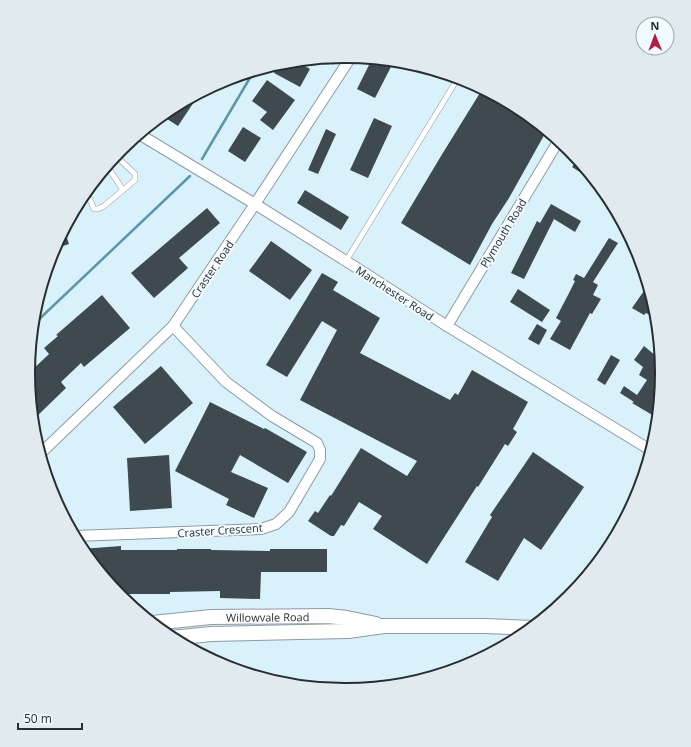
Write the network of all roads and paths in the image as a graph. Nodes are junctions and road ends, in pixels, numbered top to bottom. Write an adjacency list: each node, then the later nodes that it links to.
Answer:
1 (346, 63): 9 (street, Craster Road)
2 (455, 83): 10 (lane)
3 (144, 137): 9 (street, Manchester Road)
4 (556, 145): 12 (street, Plymouth Road)
5 (120, 160): 7 (lane)
6 (110, 171): 7 (lane)
7 (123, 190): 8 (lane)
8 (89, 198)
9 (255, 204): 10 (street, Manchester Road); 11 (street, Craster Road)
10 (346, 261): 12 (street, Manchester Road)
11 (173, 326): 14 (street, Craster Road); 15 (street, Craster Crescent)
12 (446, 326): 13 (street, Manchester Road)
13 (647, 448)
14 (45, 449)
15 (81, 536)
16 (159, 622): 17 (main road, Willowvale Road)
17 (384, 626): 18 (main road, Willowvale Road); 19 (main road, Willowvale Road)
18 (524, 628)
19 (181, 637)

